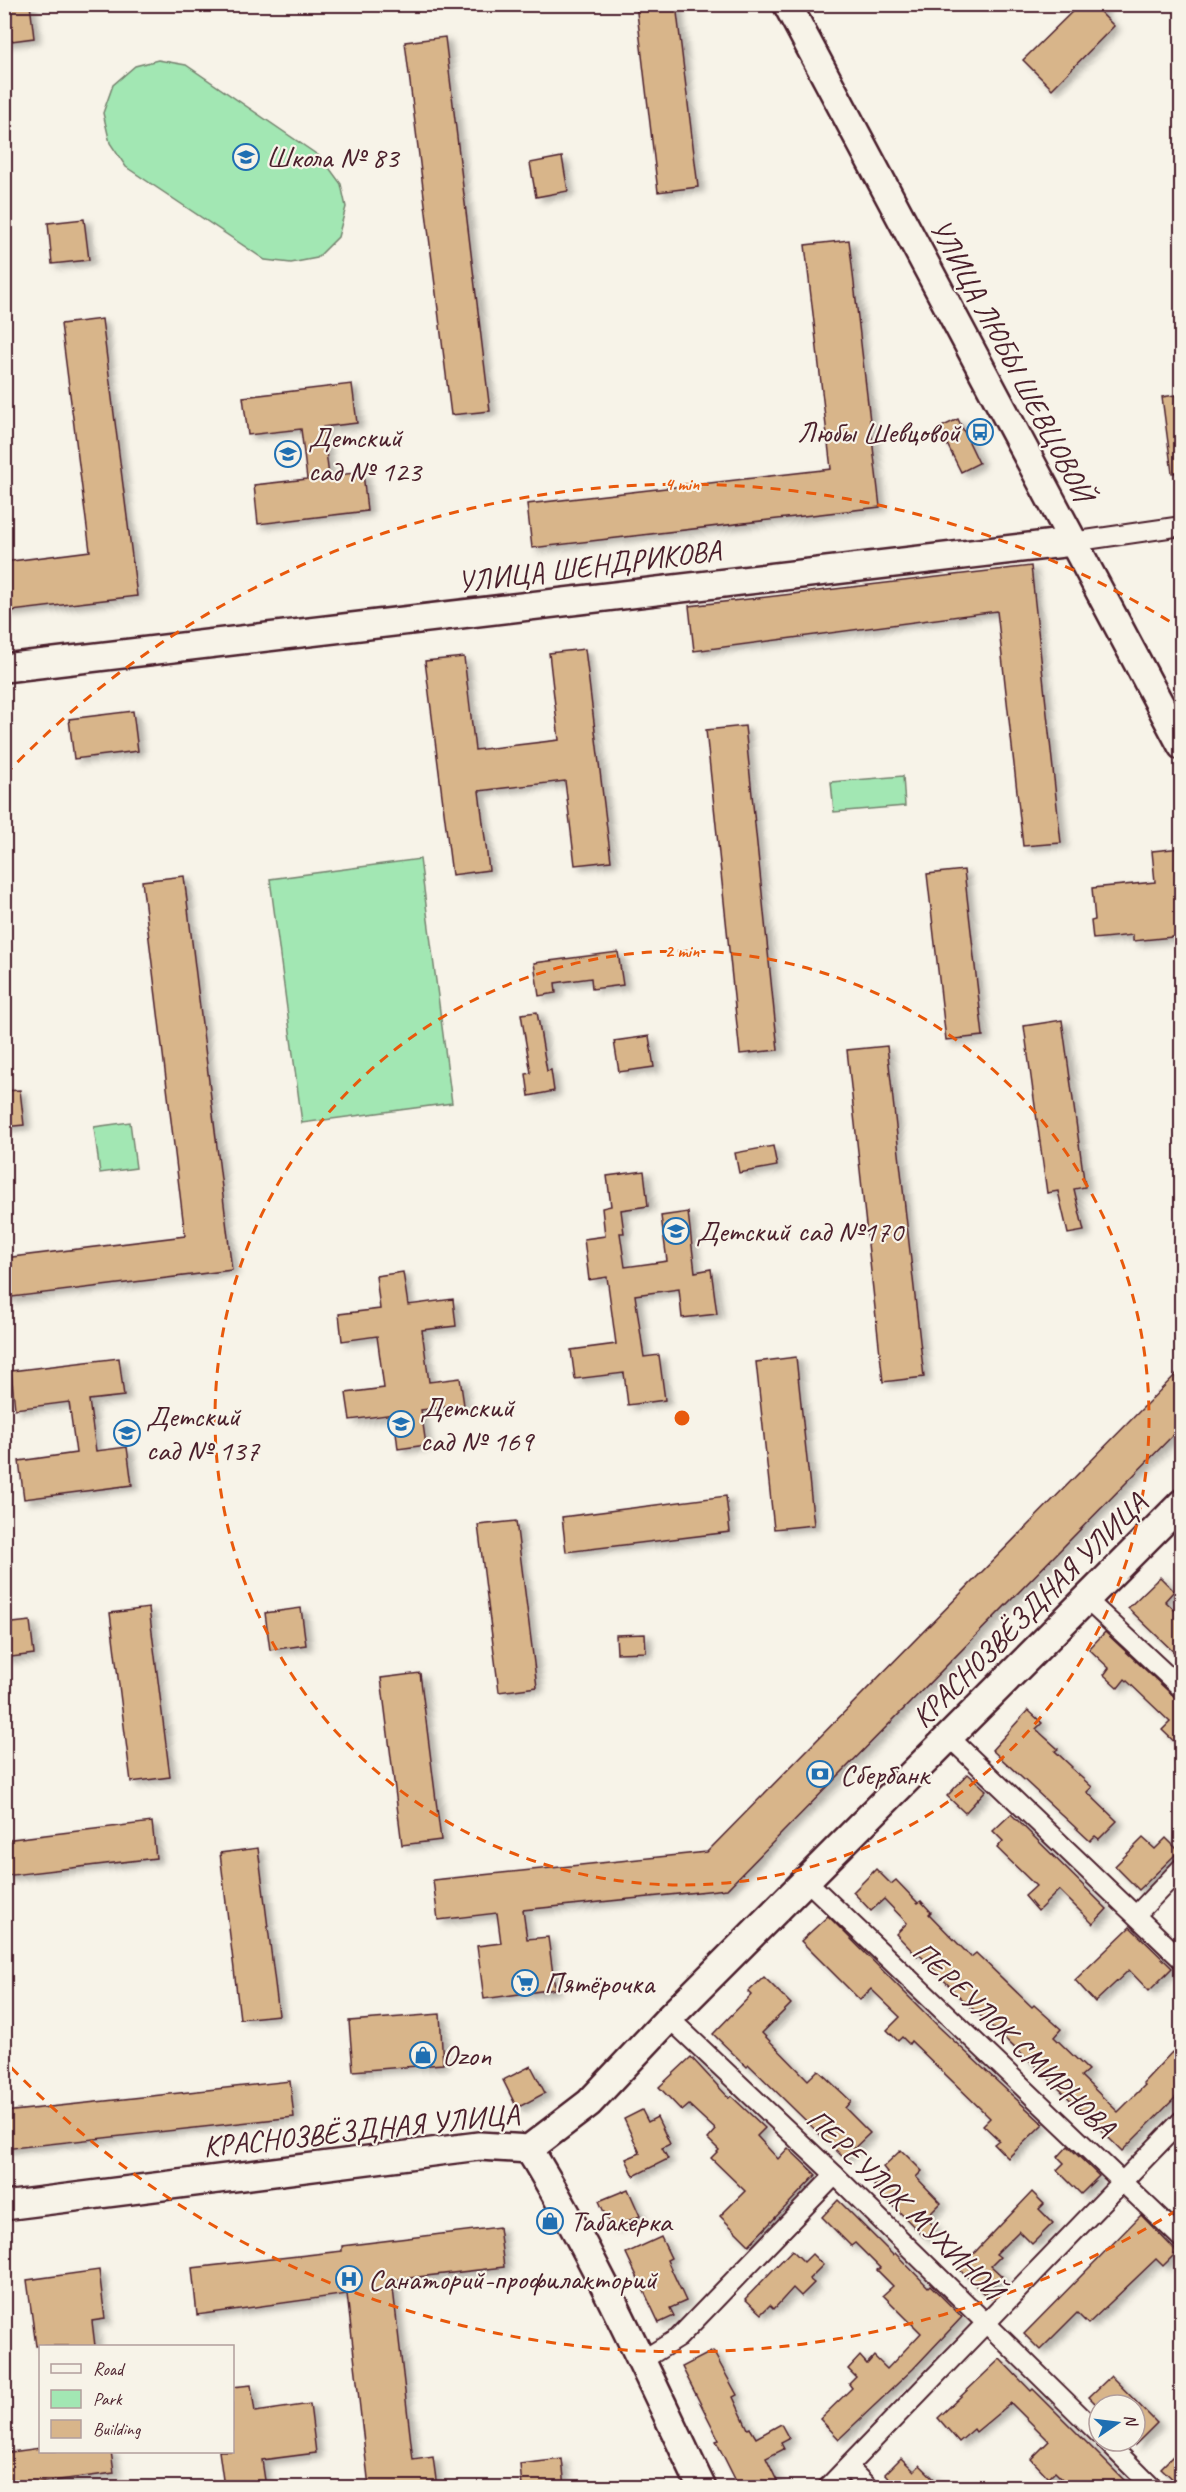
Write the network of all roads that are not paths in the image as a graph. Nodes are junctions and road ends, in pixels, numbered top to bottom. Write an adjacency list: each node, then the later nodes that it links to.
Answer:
1 (787, 4): 3 (street, УЛИЦА ЛЮБЫ ШЕВЦОВОЙ)
2 (1182, 526): 3 (street, УЛИЦА ШЕНДРИКОВА)
3 (1072, 542): 4 (street, УЛИЦА ШЕНДРИКОВА); 5 (street, УЛИЦА ЛЮБЫ ШЕВЦОВОЙ)
4 (4, 668)
5 (1182, 746)
6 (1182, 1503): 7 (street, КРАСНОЗВЁЗДНАЯ УЛИЦА)
7 (1087, 1600): 8 (street); 9 (street, КРАСНОЗВЁЗДНАЯ УЛИЦА)
8 (1182, 1689)
9 (949, 1737): 11 (street, КРАСНОЗВЁЗДНАЯ УЛИЦА); 12 (street)
10 (1182, 1867): 12 (street)
11 (807, 1881): 14 (street, КРАСНОЗВЁЗДНАЯ УЛИЦА); 18 (street, ПЕРЕУЛОК СМИРНОВА)
12 (1136, 1915): 13 (street)
13 (1182, 1960)
14 (669, 2018): 16 (street, КРАСНОЗВЁЗДНАЯ УЛИЦА); 17 (street, ПЕРЕУЛОК МУХИНОЙ)
15 (1182, 2120): 18 (street)
16 (529, 2150): 19 (street, КРАСНОЗВЁЗДНАЯ УЛИЦА); 22 (street)
17 (835, 2175): 21 (street, ПЕРЕУЛОК МУХИНОЙ); 22 (street)
18 (1122, 2182): 20 (street, ПЕРЕУЛОК СМИРНОВА); 21 (street)
19 (4, 2206)
20 (1182, 2239)
21 (986, 2322): 23 (street, ПЕРЕУЛОК МУХИНОЙ); 25 (street)
22 (641, 2361): 26 (street)
23 (1087, 2422)
24 (1118, 2453): 29 (street)
25 (848, 2467): 27 (street); 28 (street)
26 (702, 2487)
27 (827, 2487)
28 (869, 2487)
29 (1153, 2487)

